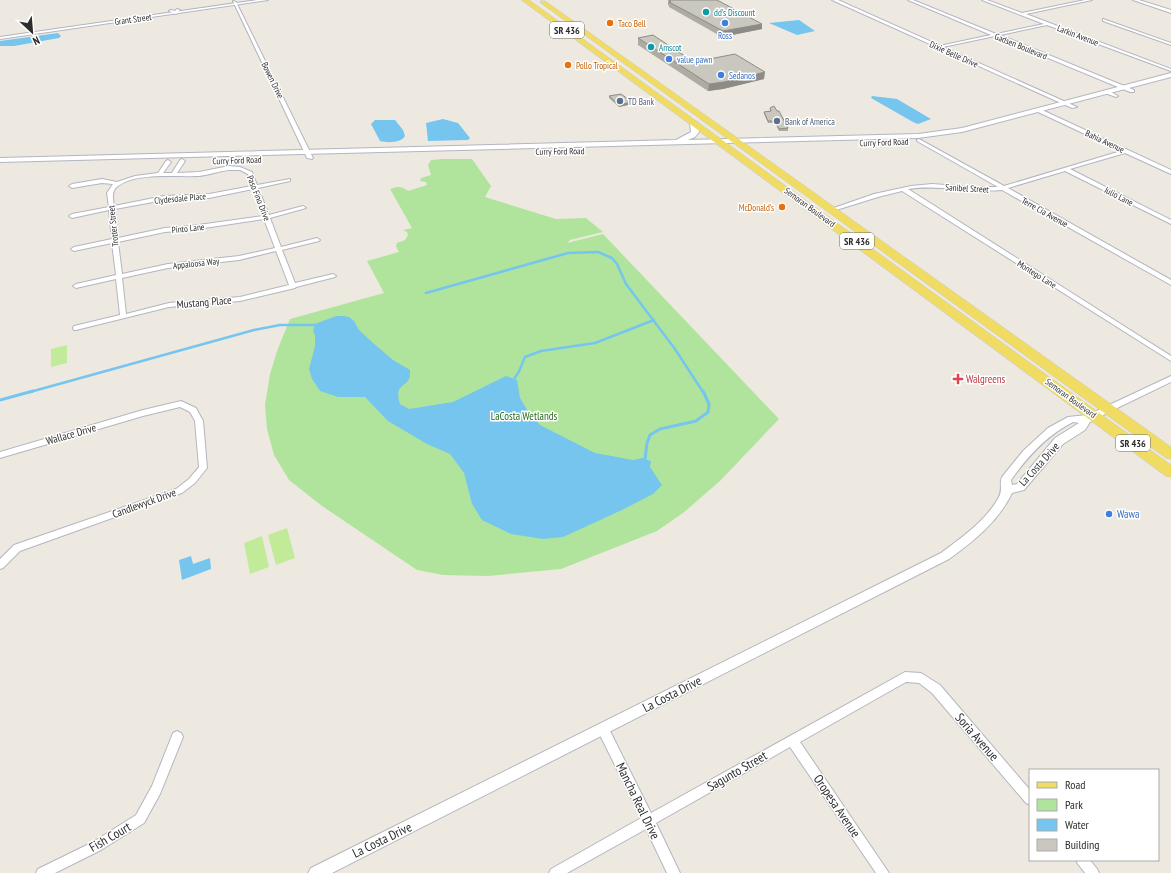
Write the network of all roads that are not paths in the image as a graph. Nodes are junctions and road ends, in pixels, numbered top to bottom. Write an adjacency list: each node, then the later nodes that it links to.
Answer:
1 (248, 0): 10 (street, Grant Street)
2 (266, 0): 10 (street, Grant Street)
3 (525, 0): 13 (main road, Semoran Boulevard / SR 436)
4 (540, 0): 18 (main road, Semoran Boulevard / SR 436)
5 (834, 0): 20 (street, Dixie Belle Drive)
6 (910, 0): 16 (street, Gadsen Boulevard)
7 (984, 0): 12 (street, Larkin Avenue)
8 (1090, 0): 12 (street)
9 (1135, 0): 11 (street)
10 (234, 3): 17 (street, Grant Street); 44 (street, Bowen Drive)
11 (1171, 12)
12 (1022, 14): 15 (street, Larkin Avenue)
13 (549, 18): 18 (main road); 21 (main road, Semoran Boulevard / SR 436)
14 (1104, 20): 19 (street)
15 (1048, 24): 16 (street); 23 (street, Larkin Avenue)
16 (995, 35): 20 (street); 26 (street, Gadsen Boulevard)
17 (0, 37)
18 (602, 43): 22 (main road, Semoran Boulevard / SR 436)
19 (1171, 44)
20 (940, 47): 30 (street, Dixie Belle Drive)
21 (596, 52): 22 (main road); 34 (main road, Semoran Boulevard / SR 436)
22 (625, 60): 36 (main road, Semoran Boulevard / SR 436)
23 (1171, 70)
24 (1171, 75): 26 (main road, Curry Ford Road)
25 (1171, 80): 27 (main road, Curry Ford Road)
26 (1123, 88): 27 (street, Gadsen Boulevard); 28 (main road, Curry Ford Road)
27 (1132, 91): 29 (main road, Curry Ford Road)
28 (1107, 92): 29 (street); 30 (main road, Curry Ford Road)
29 (1116, 96): 31 (main road, Curry Ford Road)
30 (1065, 103): 31 (street, Dixie Belle Drive); 32 (main road, Curry Ford Road)
31 (1074, 107): 33 (main road, Curry Ford Road)
32 (1038, 110): 33 (street, Bahia Avenue); 35 (main road, Curry Ford Road)
33 (1047, 114): 37 (main road, Curry Ford Road); 43 (street, Bahia Avenue)
34 (694, 123): 38 (main road, Semoran Boulevard / SR 436); 39 (main road)
35 (962, 130): 36 (main road, Curry Ford Road); 37 (main road)
36 (737, 140): 38 (main road, Curry Ford Road); 40 (main road, Semoran Boulevard / SR 436)
37 (919, 140): 40 (main road, Curry Ford Road); 59 (street, Terre Cia Avenue)
38 (718, 141): 39 (main road, Curry Ford Road); 41 (main road, Semoran Boulevard / SR 436)
39 (672, 142): 42 (main road, Curry Ford Road)
40 (746, 146): 41 (main road, Curry Ford Road); 63 (main road, Semoran Boulevard / SR 436)
41 (727, 147): 42 (main road, Curry Ford Road); 82 (main road, Semoran Boulevard / SR 436)
42 (495, 150): 44 (main road, Curry Ford Road); 44 (main road, Curry Ford Road)
43 (1125, 151): 51 (street, Sanibel Street); 52 (street, Bahia Avenue)
44 (309, 155): 46 (main road, Curry Ford Road); 48 (main road, Curry Ford Road)
45 (91, 158): 46 (main road, Curry Ford Road); 47 (main road, Curry Ford Road); 49 (main road)
46 (169, 158): 48 (main road, Curry Ford Road); 49 (main road, Curry Ford Road); 53 (street)
47 (0, 160)
48 (182, 161): 54 (street)
49 (28, 165): 50 (main road, Curry Ford Road)
50 (0, 166)
51 (1066, 169): 59 (street, Sanibel Street); 66 (street, Julio Lane)
52 (1171, 172)
53 (159, 175): 54 (street, Paso Fino Drive); 56 (street)
54 (173, 175): 58 (street, Paso Fino Drive)
55 (288, 180): 58 (street, Clydesdale Place)
56 (116, 183): 57 (street); 61 (street, Trotter Street)
57 (72, 186)
58 (255, 187): 61 (street, Clydesdale Place); 65 (street, Paso Fino Drive)
59 (1002, 188): 60 (street, Sanibel Street); 73 (street, Terre Cia Avenue)
60 (903, 189): 63 (street, Sanibel Street); 78 (street, Montego Lane)
61 (111, 208): 64 (street, Clydesdale Place); 67 (street, Trotter Street)
62 (303, 208): 65 (street, Pinto Lane)
63 (830, 210): 80 (main road, Semoran Boulevard / SR 436)
64 (72, 216)
65 (267, 217): 67 (street, Pinto Lane); 70 (street, Paso Fino Drive)
66 (1171, 222)
67 (114, 240): 69 (street, Pinto Lane); 71 (street, Trotter Street)
68 (317, 240): 70 (street, Appaloosa Way)
69 (74, 249)
70 (279, 250): 71 (street, Appaloosa Way); 75 (street, Paso Fino Drive)
71 (118, 276): 74 (street, Appaloosa Way); 76 (street, Trotter Street)
72 (332, 276): 75 (street, Mustang Place)
73 (1171, 283)
74 (76, 286)
75 (293, 286): 76 (street, Mustang Place)
76 (123, 316): 77 (street, Mustang Place)
77 (76, 328)
78 (1171, 359)
79 (1171, 379): 80 (street, La Costa Drive)
80 (1108, 409): 82 (street, La Costa Drive); 84 (main road, Semoran Boulevard / SR 436)
81 (143, 413): 85 (street, Wallace Drive); 89 (street, Candlewyck Drive)
82 (1090, 417): 83 (street, La Costa Drive); 86 (street, La Costa Drive); 87 (main road, Semoran Boulevard / SR 436)
83 (1034, 445): 86 (street); 88 (street, La Costa Drive)
84 (1171, 454)
85 (0, 455)
86 (1040, 462): 88 (street, La Costa Drive)
87 (1171, 472)
88 (1008, 490): 91 (street, La Costa Drive)
89 (0, 565)
90 (921, 678): 93 (street, Sagunto Street); 94 (street, Soria Avenue)
91 (603, 729): 95 (street, Mancha Real Drive); 98 (street, La Costa Drive)
92 (177, 737): 97 (street, Fish Court)
93 (792, 740): 95 (street, Sagunto Street); 101 (street, Oropesa Avenue)
94 (1029, 798)
95 (648, 821): 99 (street, Sagunto Street); 100 (street, Mancha Real Drive)
96 (1083, 861): 102 (street)
97 (42, 873)
98 (316, 873)
99 (555, 873)
100 (674, 873)
101 (883, 873)
102 (1093, 873)

